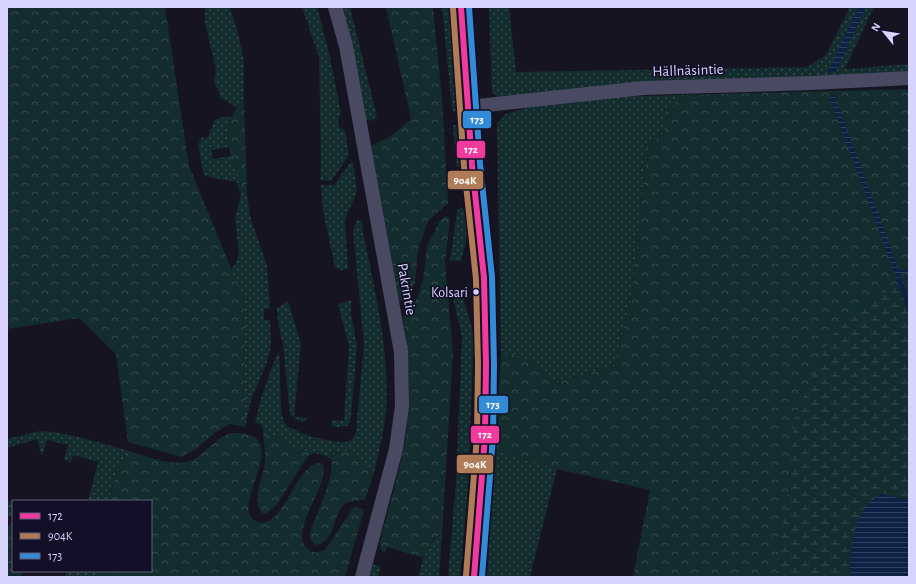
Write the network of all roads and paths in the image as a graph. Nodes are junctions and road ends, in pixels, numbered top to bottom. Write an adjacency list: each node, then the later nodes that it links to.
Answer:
1 (335, 7): 5 (street, Pakrintie)
2 (461, 7): 4 (main road)
3 (909, 78): 4 (street, Hällnäsintie)
4 (468, 107): 6 (main road)
5 (362, 577)
6 (474, 577)

